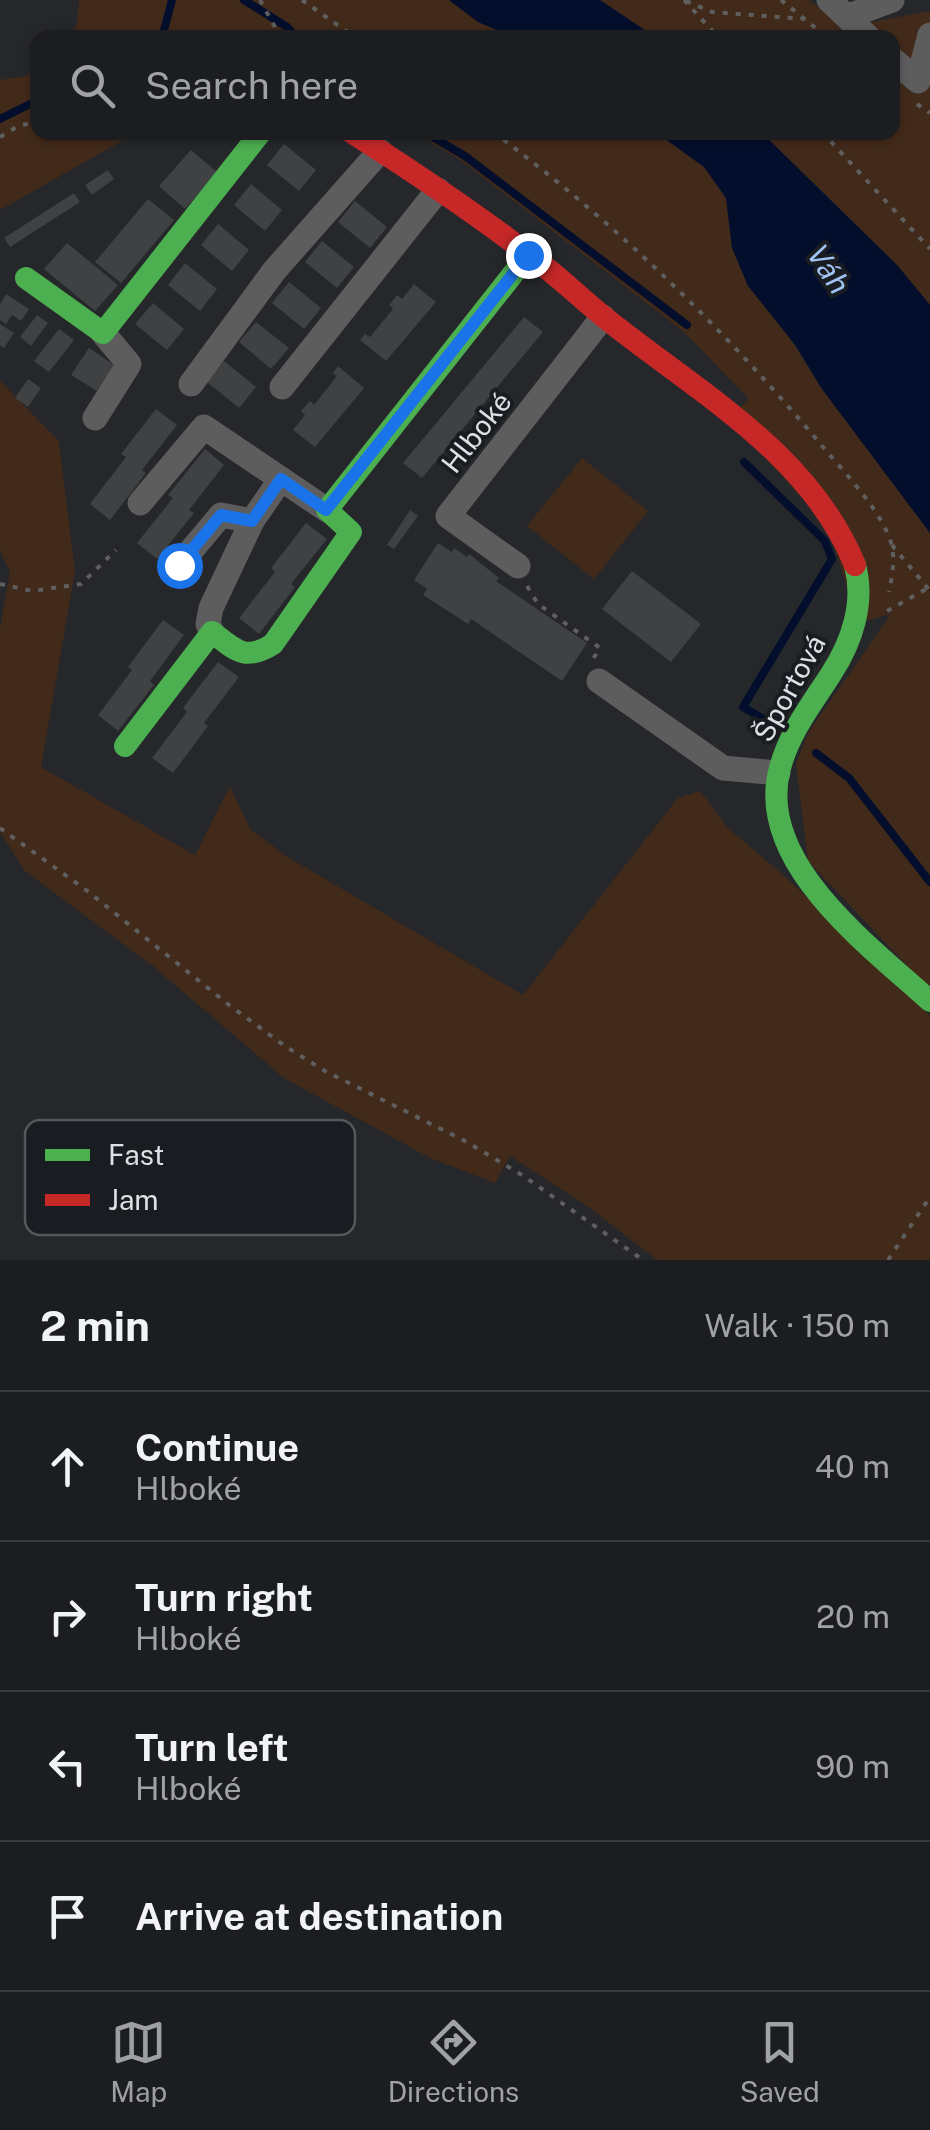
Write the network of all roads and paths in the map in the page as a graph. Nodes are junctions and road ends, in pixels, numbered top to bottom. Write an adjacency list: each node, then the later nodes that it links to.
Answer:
1 (260, 0): 8 (path)
2 (302, 0): 9 (path)
3 (781, 0): 7 (path)
4 (892, 0): 6 (street)
5 (685, 1): 7 (path); 10 (path)
6 (839, 8): 12 (street)
7 (806, 20): 11 (path)
8 (277, 30)
9 (345, 30)
10 (712, 30)
11 (818, 30)
12 (861, 30)
13 (930, 35): 14 (street)
14 (900, 65)
15 (30, 123): 16 (path)
16 (0, 137)
17 (255, 140): 27 (street)
18 (363, 140): 21 (street)
19 (503, 140): 35 (path)
20 (829, 140): 23 (path)
21 (380, 151): 22 (street); 28 (street)
22 (438, 190): 24 (street); 29 (street)
23 (930, 249)
24 (528, 255): 26 (street, Športová); 33 (street)
25 (26, 278): 27 (street)
26 (603, 317): 38 (street, Hlboké); 45 (street, Športová)
27 (103, 333): 30 (street)
28 (192, 384)
29 (282, 387)
30 (95, 418)
31 (281, 479): 32 (street); 33 (street); 34 (street)
32 (140, 503)
33 (326, 510): 42 (street)
34 (252, 521): 37 (street); 42 (street)
35 (892, 546): 40 (path); 41 (path)
36 (116, 550): 39 (path)
37 (179, 565)
38 (518, 566)
39 (0, 584)
40 (930, 591)
41 (886, 611)
42 (212, 632): 44 (street)
43 (599, 681): 45 (street)
44 (126, 746)
45 (778, 773): 47 (street, Športová)
46 (0, 828): 49 (path)
47 (930, 1001)
48 (930, 1196): 50 (path)
49 (643, 1260)
50 (888, 1260)

